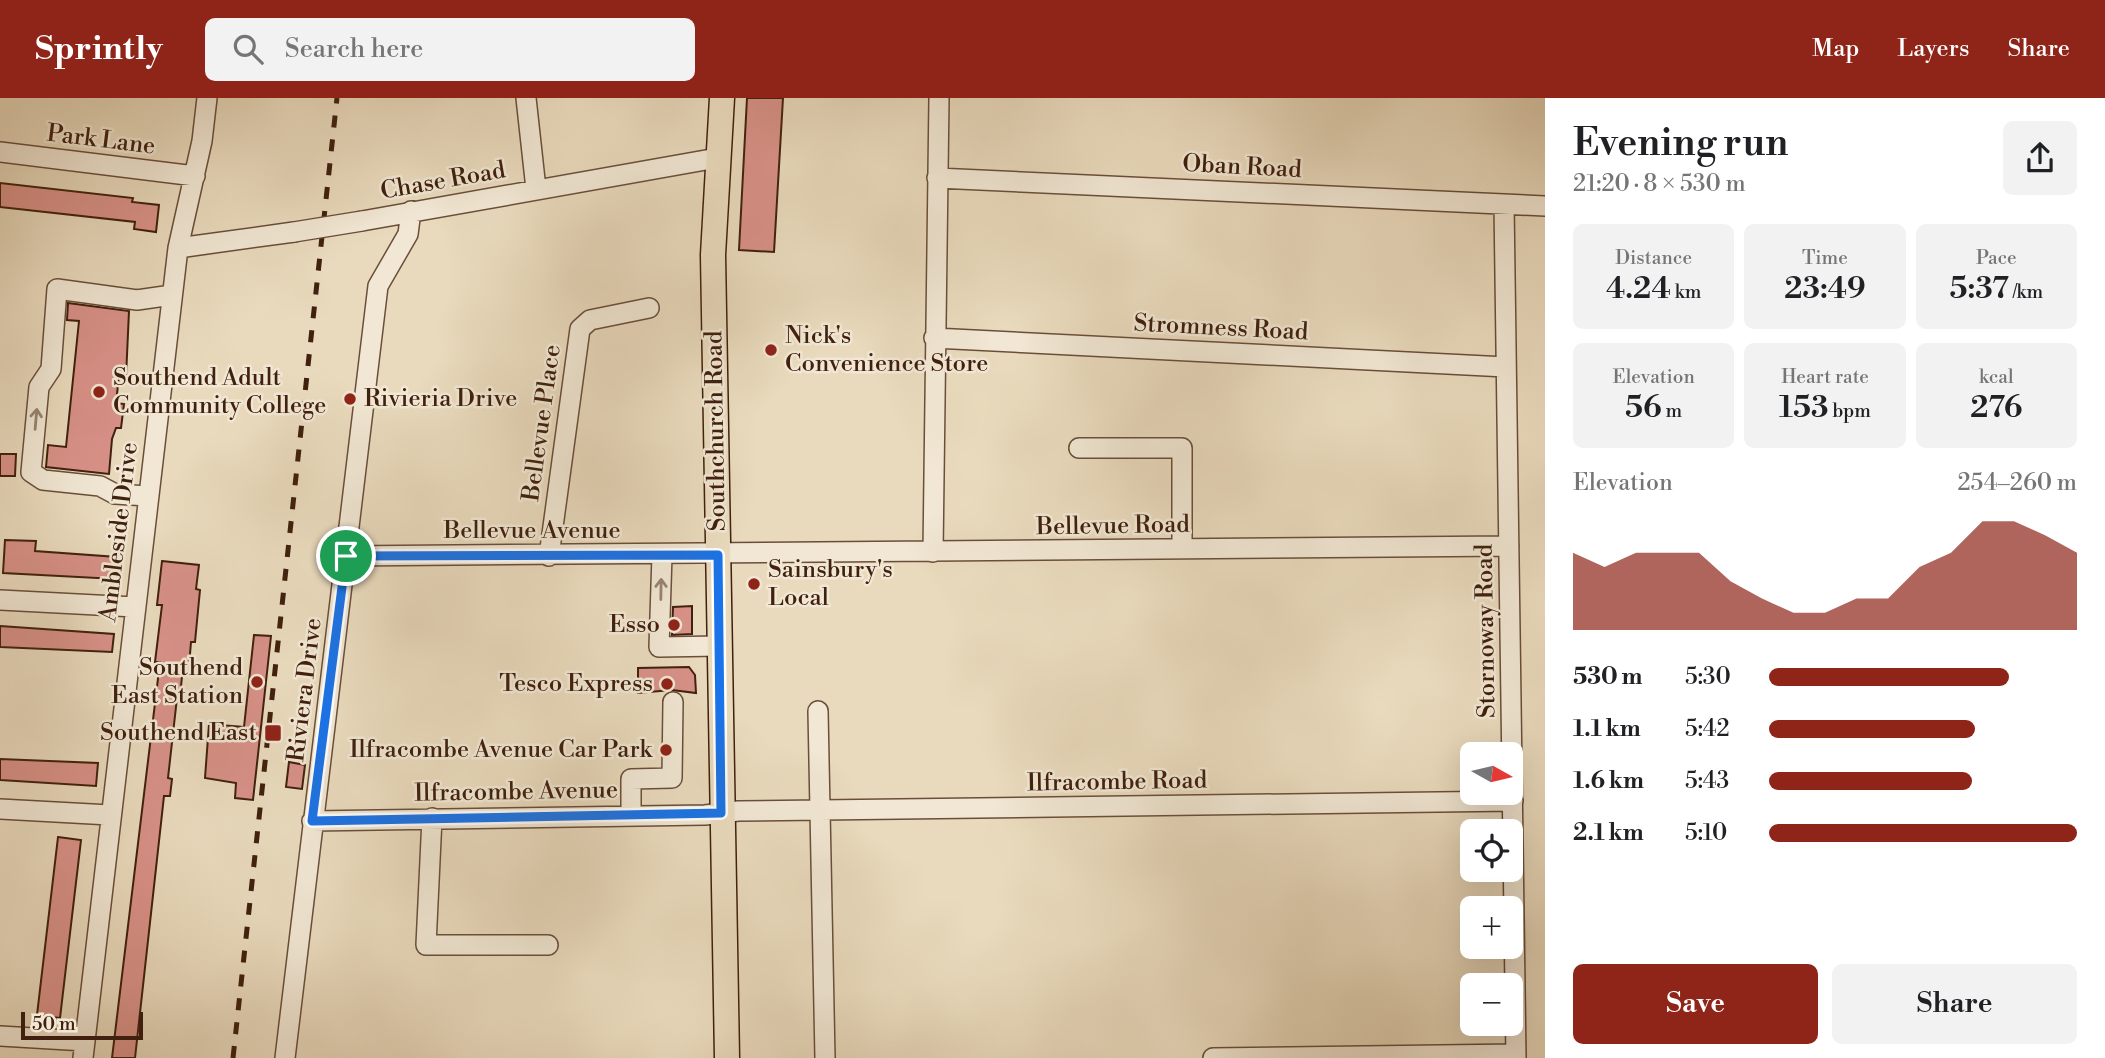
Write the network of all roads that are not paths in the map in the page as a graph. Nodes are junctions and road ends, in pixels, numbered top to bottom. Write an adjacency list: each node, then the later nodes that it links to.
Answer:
1 (207, 98): 7 (street, Ambleside Drive)
2 (526, 98): 9 (street)
3 (722, 98): 6 (main road, Southchurch Road)
4 (939, 98): 8 (street)
5 (0, 152): 7 (street, Park Lane)
6 (717, 158): 9 (street, Chase Road); 24 (main road, Southchurch Road)
7 (195, 176): 13 (street, Ambleside Drive)
8 (937, 178): 10 (street, Oban Road); 16 (street)
9 (536, 189): 12 (street, Chase Road)
10 (1504, 204): 11 (street, Oban Road); 17 (street, Stornoway Road)
11 (1545, 205)
12 (411, 211): 13 (street, Chase Road, bridge); 25 (street, Riviera Drive)
13 (178, 248): 14 (street, Ambleside Drive)
14 (172, 295): 19 (street, Ambleside Drive); 19 (street, one-way to 14)
15 (649, 308): 26 (street, Bellevue Place)
16 (934, 338): 17 (street, Stromness Road); 22 (street)
17 (1506, 367): 20 (street, Stornoway Road)
18 (1079, 448): 21 (street)
19 (148, 496): 28 (street, Ambleside Drive)
20 (1509, 546): 21 (street, Bellevue Road); 32 (street, Stornoway Road)
21 (1182, 549): 22 (street, Bellevue Road)
22 (933, 552): 24 (street, Bellevue Road)
23 (662, 555): 24 (street, Bellevue Avenue); 26 (street, Bellevue Avenue); 29 (street, one-way to 23)
24 (718, 555): 29 (main road, Southchurch Road)
25 (346, 556): 26 (street, Bellevue Avenue); 41 (street, Riviera Drive)
26 (549, 556)
27 (0, 600): 28 (street)
28 (135, 607): 38 (street, Ambleside Drive)
29 (719, 646): 37 (main road, Southchurch Road)
30 (674, 702): 39 (street)
31 (818, 711): 36 (street)
32 (1512, 742)
33 (1460, 802): 36 (street, Ilfracombe Road)
34 (1513, 805): 45 (street, Stornoway Road)
35 (0, 809): 38 (street)
36 (820, 810): 37 (street, Ilfracombe Road); 48 (street)
37 (721, 813): 39 (street, Ilfracombe Avenue); 47 (main road, Southchurch Road)
38 (110, 815): 44 (street, Ambleside Drive)
39 (631, 815): 40 (street, Ilfracombe Avenue)
40 (432, 818): 41 (street, Ilfracombe Avenue); 42 (street)
41 (312, 821): 46 (street, Riviera Drive)
42 (548, 945)
43 (0, 1036): 44 (street)
44 (84, 1050)
45 (1516, 1056): 49 (street)
46 (285, 1058)
47 (727, 1058)
48 (825, 1058)
49 (1213, 1058)

